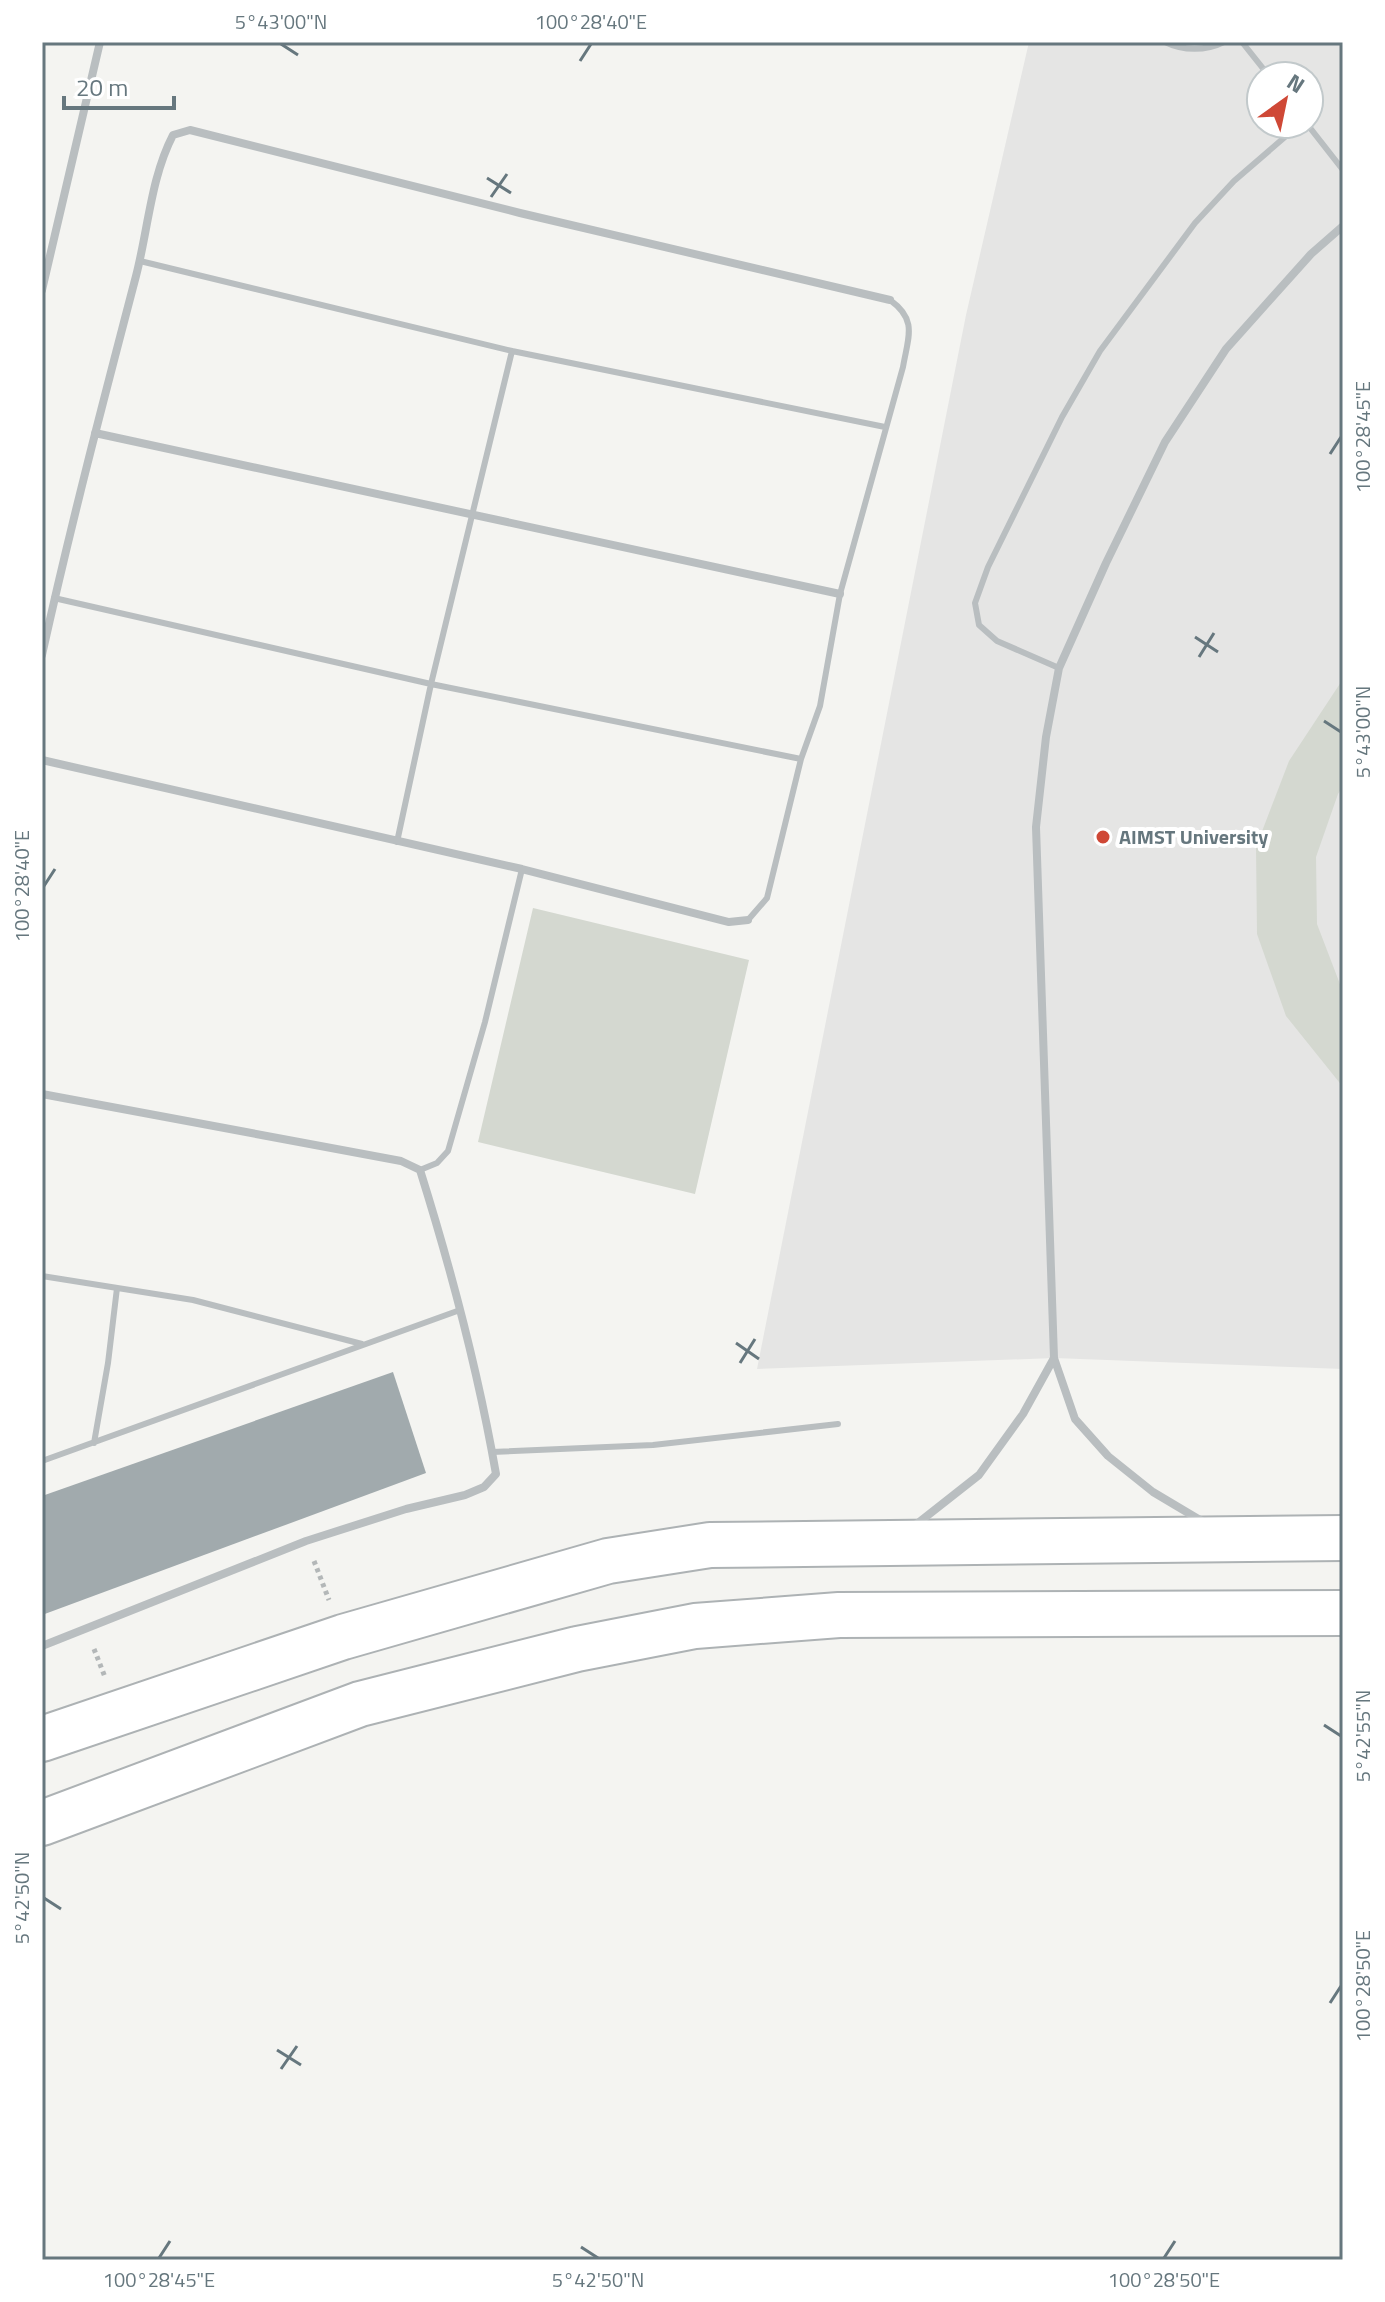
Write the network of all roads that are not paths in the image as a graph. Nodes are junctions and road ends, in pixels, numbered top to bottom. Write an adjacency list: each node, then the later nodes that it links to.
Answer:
1 (100, 42): 11 (street)
2 (1165, 42): 3 (lane)
3 (1224, 42)
4 (1242, 42): 5 (lane)
5 (1256, 60)
6 (1281, 140): 20 (lane)
7 (1320, 140): 8 (lane)
8 (1343, 170)
9 (1343, 226): 20 (street)
10 (140, 261): 12 (street); 13 (lane); 15 (street)
11 (42, 290)
12 (890, 300): 14 (lane)
13 (512, 351): 14 (lane); 16 (lane)
14 (885, 427): 17 (lane)
15 (95, 433): 16 (street); 18 (street)
16 (472, 516): 17 (street); 21 (lane)
17 (840, 594): 22 (lane)
18 (54, 598): 19 (street); 21 (lane)
19 (42, 655)
20 (1059, 668): 33 (street)
21 (431, 684): 22 (lane); 24 (lane)
22 (801, 759): 26 (lane)
23 (42, 760): 24 (street)
24 (397, 843): 25 (street)
25 (522, 869): 26 (street); 28 (lane)
26 (748, 920)
27 (42, 1094): 28 (street)
28 (420, 1170): 31 (street)
29 (42, 1276): 30 (lane)
30 (117, 1288): 32 (lane); 35 (lane)
31 (460, 1310): 32 (lane); 36 (street)
32 (362, 1344): 35 (lane)
33 (1054, 1358): 39 (street); 40 (street)
34 (838, 1424): 36 (lane)
35 (94, 1443): 37 (lane)
36 (492, 1452): 42 (street)
37 (42, 1461)
38 (1343, 1538): 39 (main road)
39 (1232, 1539): 40 (main road)
40 (891, 1544): 43 (main road)
41 (1343, 1613): 44 (main road)
42 (42, 1646)
43 (42, 1739)
44 (42, 1823)

